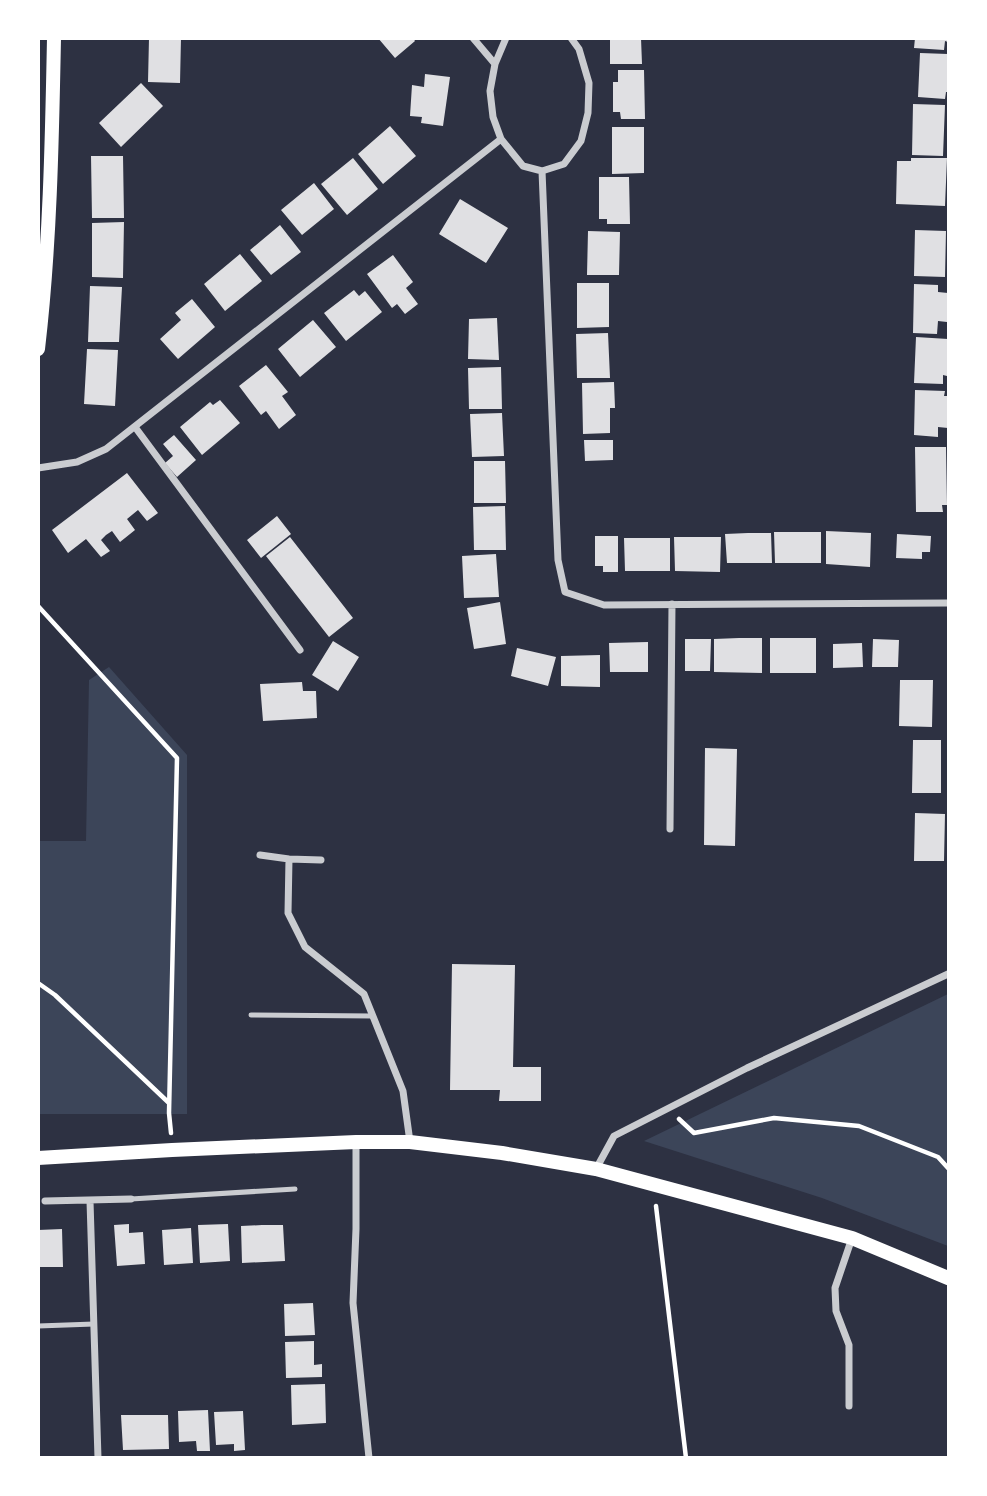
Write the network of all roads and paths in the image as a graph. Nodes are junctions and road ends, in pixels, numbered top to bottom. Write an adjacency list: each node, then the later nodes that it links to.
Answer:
1 (54, 38): 8 (main road)
2 (473, 38): 5 (street)
3 (506, 38): 5 (street)
4 (571, 38): 7 (street)
5 (495, 64): 6 (street)
6 (501, 139): 7 (street); 10 (street)
7 (542, 171): 13 (street)
8 (42, 289): 9 (main road)
9 (38, 349)
10 (135, 427): 11 (street); 15 (street)
11 (38, 468)
12 (948, 603): 13 (street)
13 (672, 604): 16 (street)
14 (38, 606): 24 (path)
15 (300, 650)
16 (670, 829)
17 (260, 855): 18 (street)
18 (289, 859): 19 (street); 23 (street)
19 (321, 860)
20 (948, 974): 25 (street)
21 (38, 983): 24 (path)
22 (251, 1015): 23 (lane)
23 (373, 1016): 27 (street)
24 (170, 1104): 28 (path)
25 (667, 1109): 30 (path); 31 (street)
26 (356, 1142): 27 (main road); 28 (main road); 43 (street)
27 (410, 1142): 31 (main road)
28 (172, 1150): 29 (main road)
29 (38, 1158)
30 (948, 1168)
31 (596, 1169): 32 (main road)
32 (654, 1184): 37 (main road); 44 (path)
33 (295, 1189): 34 (lane)
34 (131, 1199): 36 (street)
35 (42, 1201): 36 (street)
36 (90, 1201): 39 (street)
37 (852, 1238): 38 (main road); 41 (street)
38 (948, 1278)
39 (94, 1324): 40 (lane); 42 (street)
40 (38, 1326)
41 (849, 1406)
42 (99, 1458)
43 (369, 1458)
44 (686, 1458)

